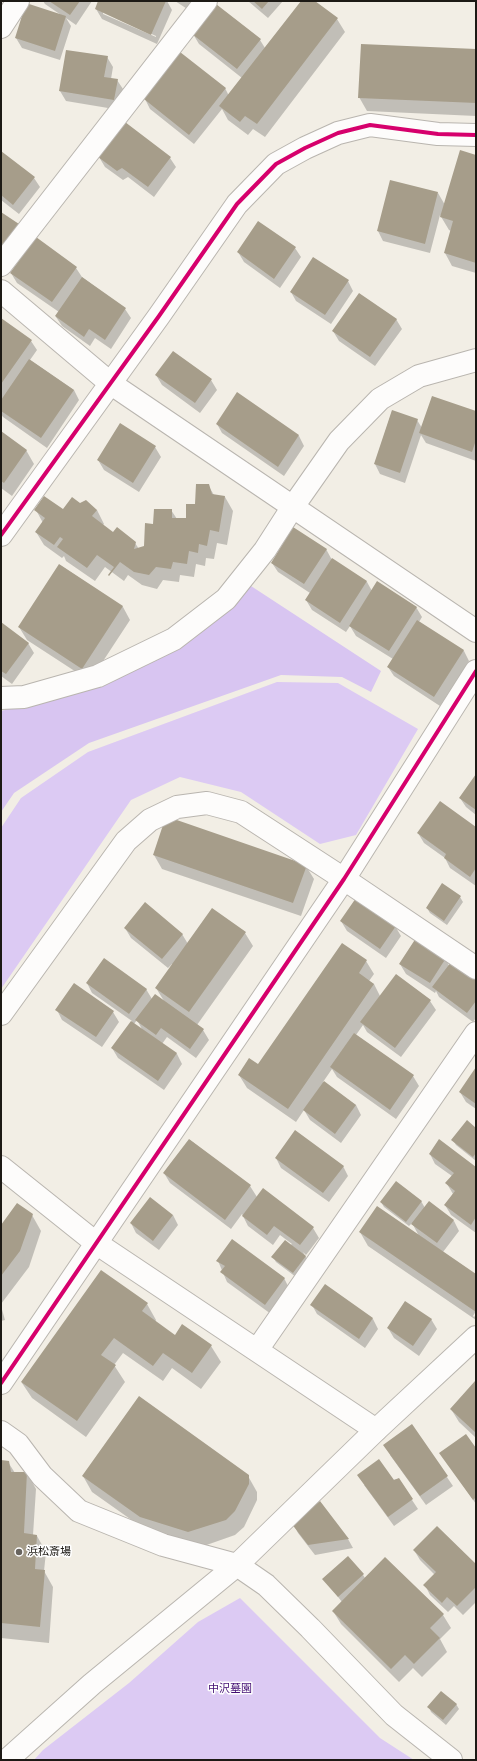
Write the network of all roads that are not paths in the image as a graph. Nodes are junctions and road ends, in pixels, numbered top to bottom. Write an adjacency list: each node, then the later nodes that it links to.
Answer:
1 (18, 1): 3 (street)
2 (206, 1): 5 (street)
3 (1, 27)
4 (476, 135): 8 (street)
5 (1, 266)
6 (1, 291): 8 (street)
7 (476, 360): 9 (street)
8 (110, 383): 9 (street); 10 (street)
9 (292, 508): 11 (street); 13 (street)
10 (1, 535)
11 (476, 631)
12 (476, 671): 14 (street)
13 (1, 698)
14 (344, 879): 15 (street); 16 (street); 19 (street)
15 (476, 968)
16 (1, 1014)
17 (476, 1033): 21 (street)
18 (1, 1167): 19 (street)
19 (96, 1243): 21 (street); 22 (street)
20 (476, 1337): 23 (street)
21 (257, 1350): 23 (street)
22 (1, 1383)
23 (376, 1430): 25 (street)
24 (1, 1432): 25 (street)
25 (236, 1564): 26 (street); 27 (street)
26 (8, 1760)
27 (451, 1760)

